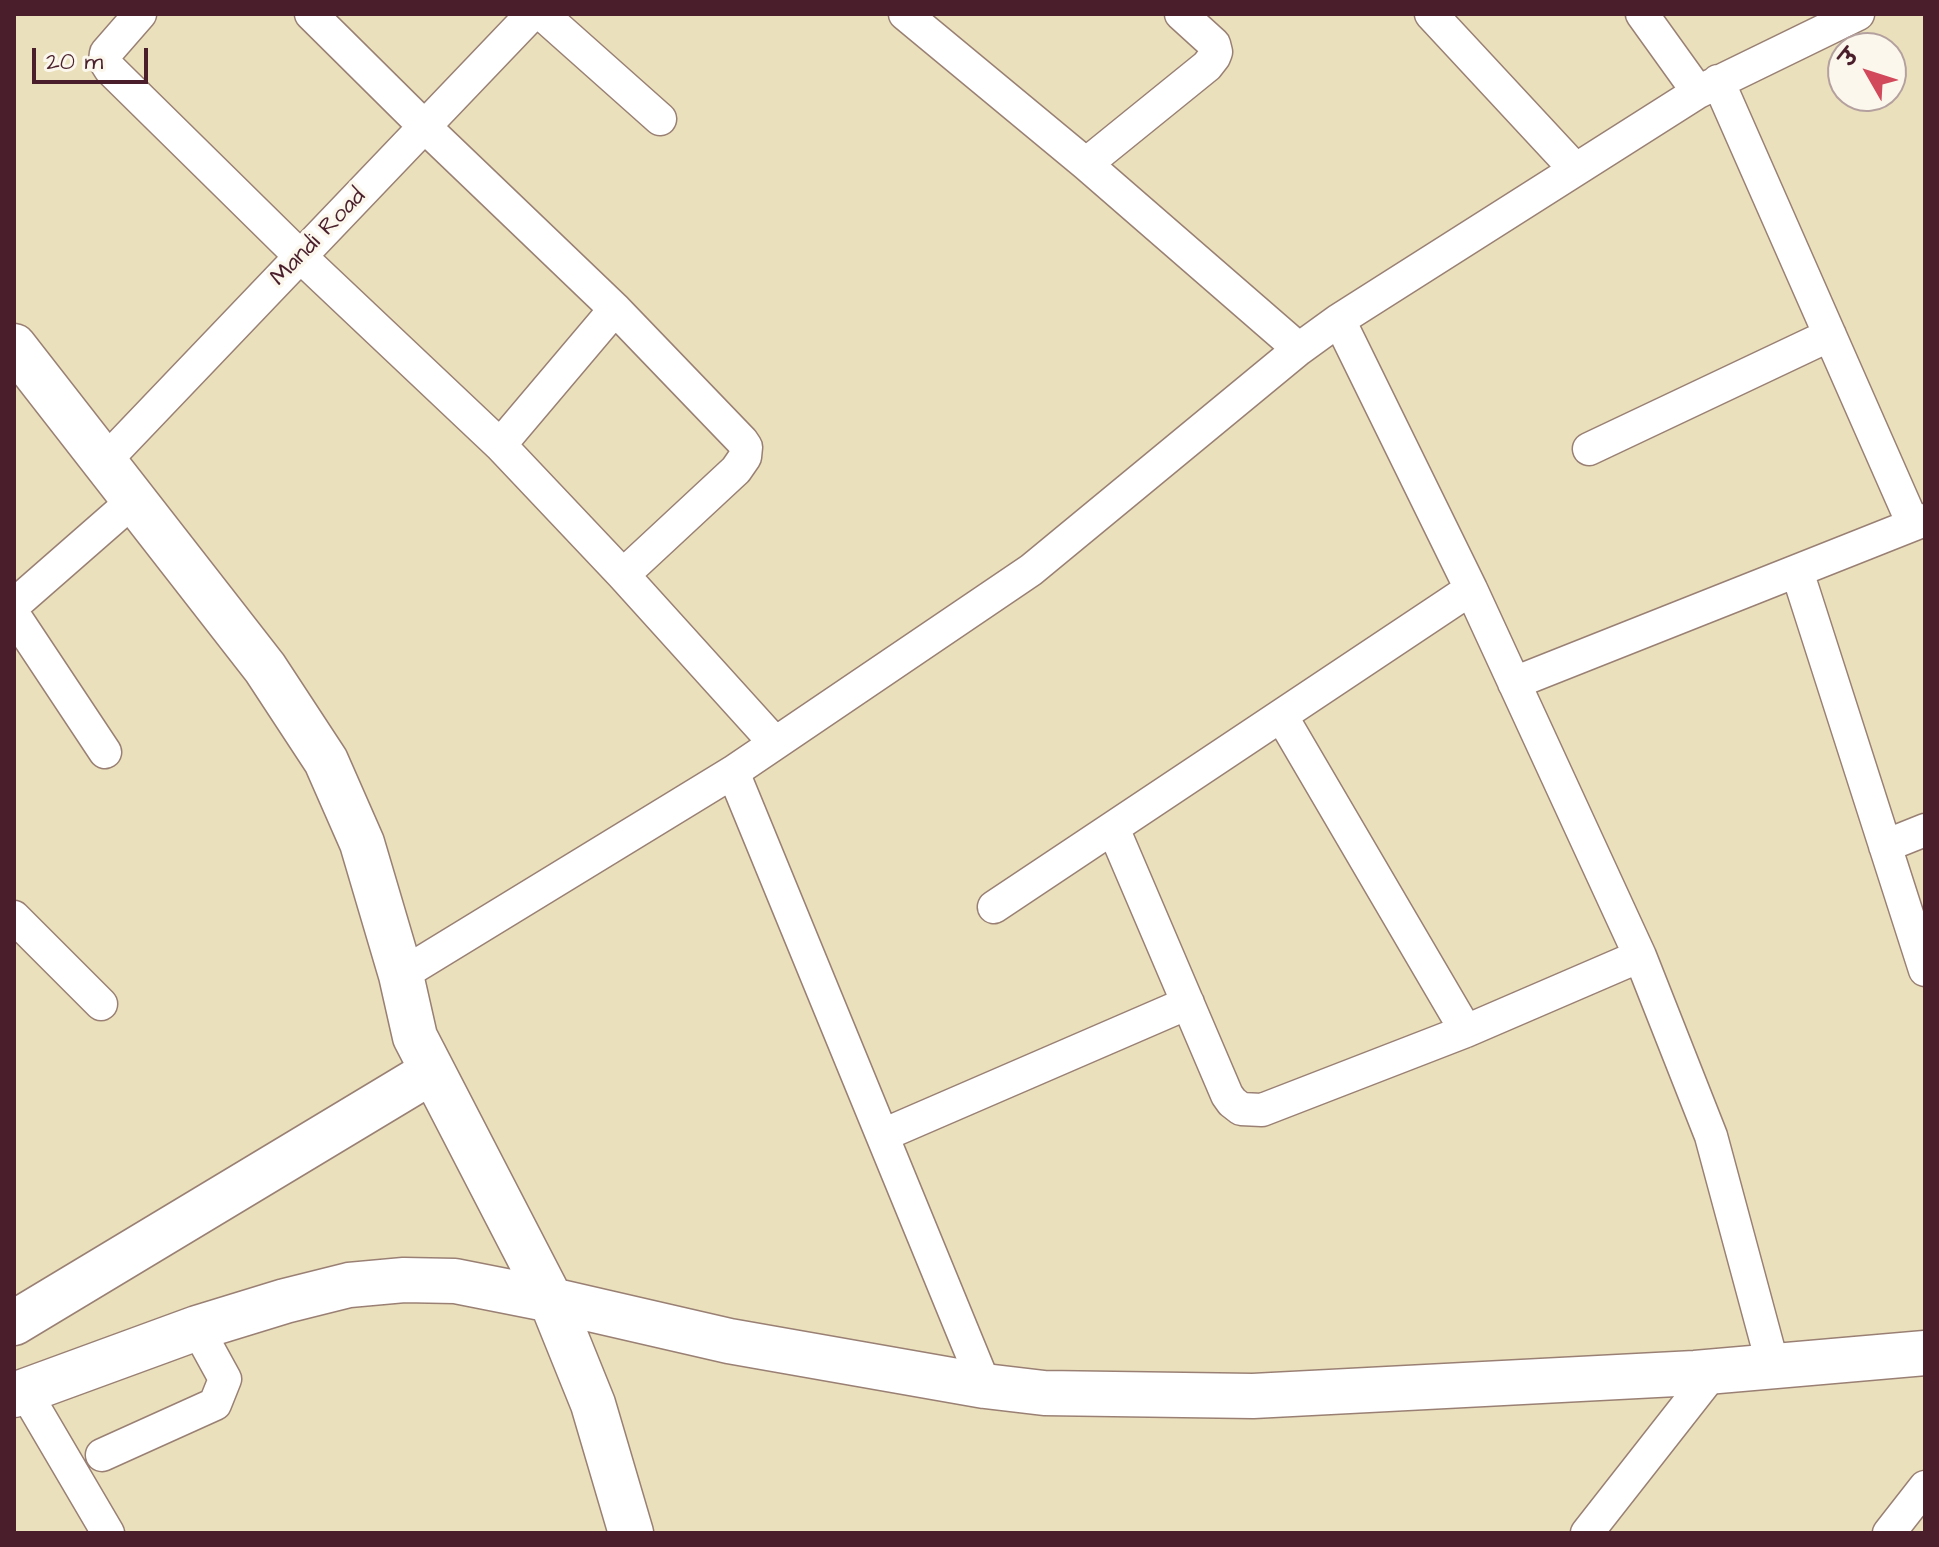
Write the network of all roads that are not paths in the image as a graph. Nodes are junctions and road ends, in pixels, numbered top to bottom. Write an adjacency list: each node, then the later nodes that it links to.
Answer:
1 (140, 14): 15 (street)
2 (311, 14): 12 (street)
3 (532, 14): 12 (street, Mandi Road)
4 (542, 14): 11 (street)
5 (905, 14): 13 (street)
6 (1181, 14): 13 (street)
7 (1431, 14): 14 (street)
8 (1642, 14): 10 (street)
9 (1858, 14): 10 (street)
10 (1708, 86): 14 (street); 18 (street)
11 (660, 119)
12 (425, 127): 15 (street, Mandi Road); 16 (street)
13 (1086, 164): 20 (street)
14 (1575, 169): 17 (street)
15 (301, 257): 21 (street); 23 (street, Mandi Road)
16 (615, 309): 21 (street); 27 (street)
17 (1339, 320): 20 (street); 28 (street)
18 (1830, 335): 22 (street); 25 (street)
19 (14, 346): 23 (street)
20 (1299, 349): 33 (street)
21 (500, 445): 27 (street)
22 (1589, 449)
23 (104, 462): 24 (street)
24 (134, 500): 29 (street); 43 (street)
25 (1919, 522): 26 (street)
26 (1797, 571): 31 (street); 38 (street)
27 (623, 575): 33 (street)
28 (1471, 589): 31 (street); 32 (street)
29 (14, 605)
30 (14, 615): 34 (street)
31 (1514, 683): 41 (street)
32 (1282, 717): 36 (street); 46 (street)
33 (775, 743): 35 (street)
34 (105, 752)
35 (733, 772): 43 (street); 48 (street)
36 (1113, 828): 39 (street); 44 (street)
37 (1925, 830): 38 (street)
38 (1885, 846): 42 (street)
39 (994, 907)
40 (14, 917): 45 (street)
41 (1640, 956): 46 (street); 53 (street)
42 (1925, 970)
43 (401, 975): 47 (street)
44 (1188, 1003): 46 (street); 48 (street)
45 (101, 1004)
46 (1466, 1031)
47 (431, 1072): 49 (street); 50 (street)
48 (883, 1135): 55 (street)
49 (551, 1300): 51 (street); 55 (street); 60 (street)
50 (14, 1323)
51 (197, 1328): 56 (street); 57 (street)
52 (1925, 1353): 53 (street)
53 (1773, 1366): 54 (street)
54 (1714, 1371): 55 (street); 61 (street)
55 (985, 1386)
56 (19, 1393): 59 (street)
57 (102, 1455)
58 (1925, 1487): 62 (street)
59 (108, 1533)
60 (631, 1533)
61 (1587, 1533)
62 (1889, 1533)

